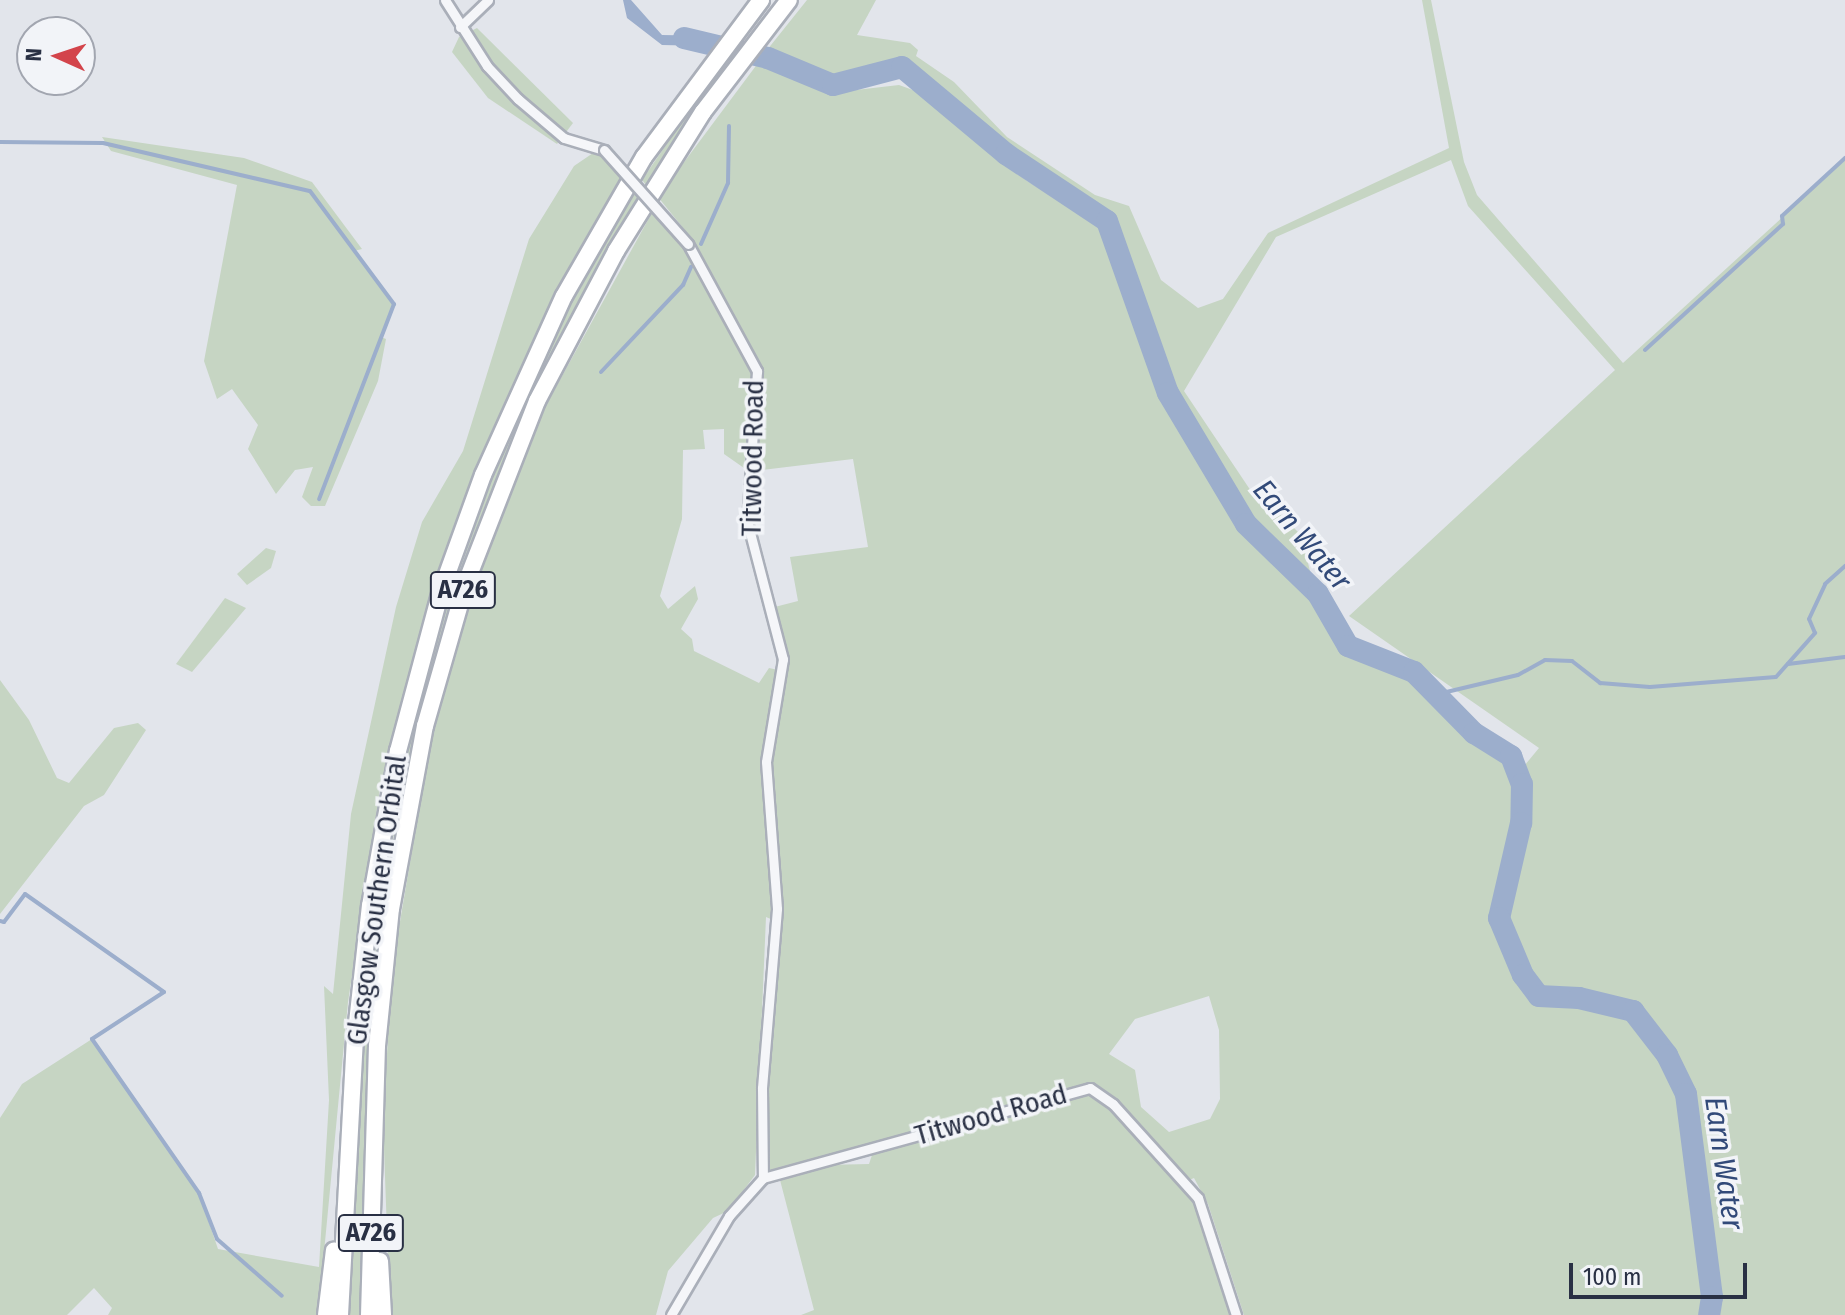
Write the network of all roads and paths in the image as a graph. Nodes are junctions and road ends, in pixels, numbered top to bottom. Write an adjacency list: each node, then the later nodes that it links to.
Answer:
1 (445, 0): 5 (street, Titwood Road)
2 (488, 0): 5 (street)
3 (758, 4): 6 (highway, Glasgow Southern Orbital / A726)
4 (786, 4): 7 (highway, Glasgow Southern Orbital / A726)
5 (460, 27): 8 (street, Titwood Road, bridge)
6 (350, 1109): 9 (highway); 10 (highway, Glasgow Southern Orbital / A726)
7 (373, 1152): 11 (highway, Glasgow Southern Orbital / A726); 12 (highway)
8 (763, 1178): 13 (street); 14 (street, Titwood Road)
9 (326, 1315)
10 (340, 1315)
11 (369, 1315)
12 (383, 1315)
13 (671, 1315)
14 (1236, 1315)

